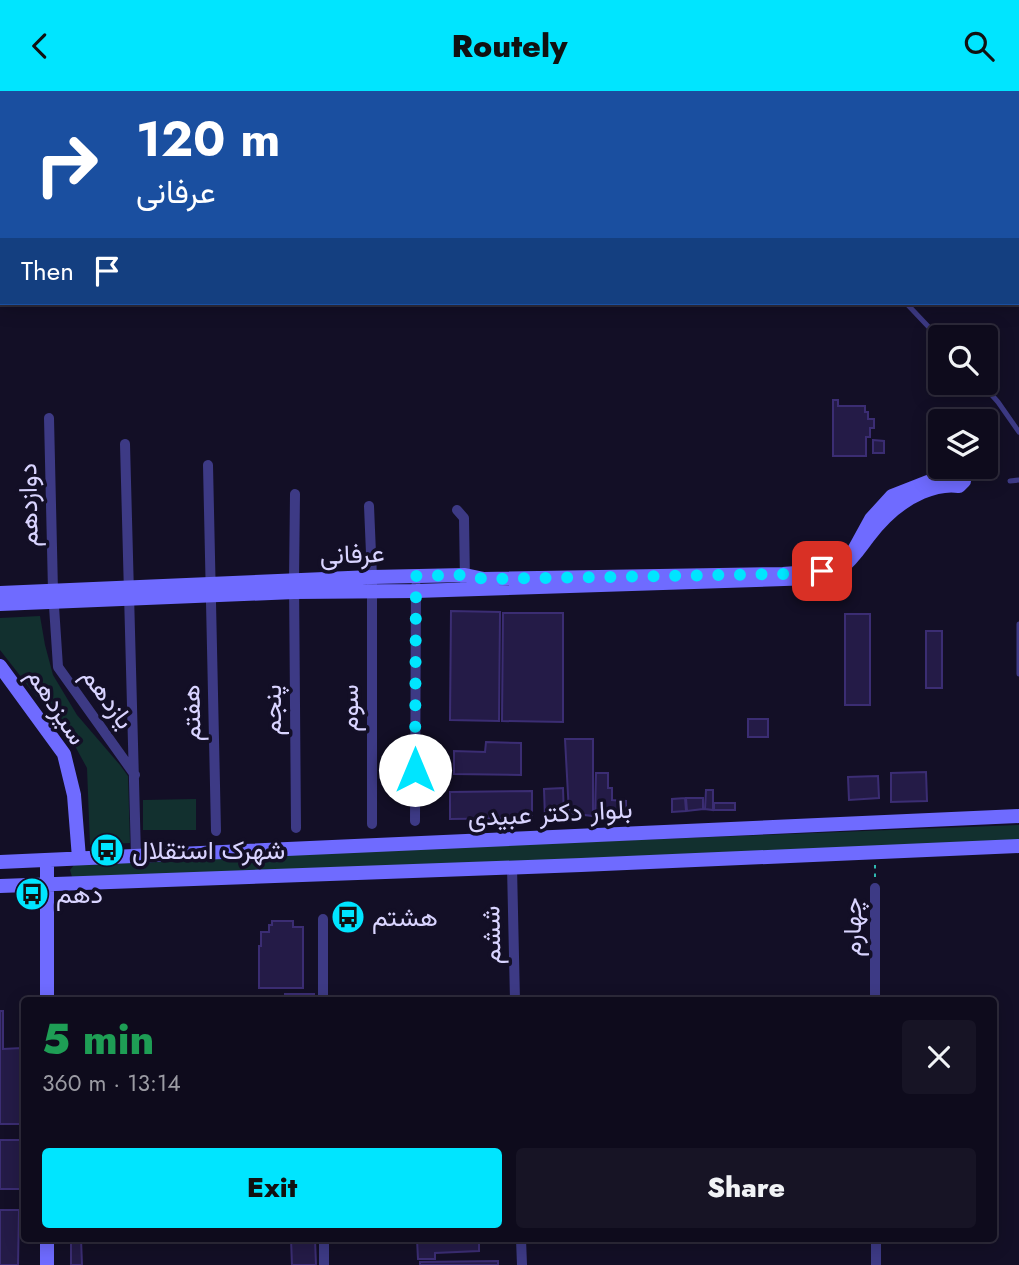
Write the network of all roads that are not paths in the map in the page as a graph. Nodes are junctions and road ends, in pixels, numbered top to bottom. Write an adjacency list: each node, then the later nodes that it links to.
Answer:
1 (908, 305): 2 (lane)
2 (928, 326)
3 (992, 395): 5 (lane)
4 (49, 418): 20 (street, دوازدهم)
5 (1019, 432)
6 (125, 444): 19 (street)
7 (208, 465): 17 (street)
8 (1019, 480): 9 (lane)
9 (1010, 481)
10 (295, 494): 16 (street)
11 (369, 506): 15 (street)
12 (457, 510): 13 (street)
13 (465, 582): 13 (main road, عرفانی); 14 (main road, عرفانی)
14 (416, 583): 15 (main road, عرفانی); 27 (street)
15 (372, 584): 16 (main road, عرفانی); 28 (street, سوم)
16 (294, 586): 17 (main road, عرفانی); 29 (street, پنجم)
17 (211, 589): 19 (main road, عرفانی); 30 (street, هفتم)
18 (0, 593): 20 (main road, عرفانی)
19 (130, 593): 20 (main road, عرفانی); 25 (street)
20 (53, 596): 21 (main road, عرفانی); 25 (street, یازدهم)
21 (0, 604)
22 (1019, 624): 24 (lane)
23 (0, 666): 33 (main road, سیزدهم)
24 (1019, 674)
25 (135, 775): 32 (street)
26 (1019, 816): 32 (main road, بلوار دکتر عبیدی)
27 (415, 821)
28 (372, 824)
29 (296, 828)
30 (216, 831)
31 (1019, 846): 36 (main road, بلوار دکتر عبیدی)
32 (136, 856): 33 (main road, بلوار دکتر عبیدی)
33 (79, 858): 34 (main road, بلوار دکتر عبیدی)
34 (47, 860): 35 (main road, بلوار دکتر عبیدی); 37 (main road)
35 (0, 862)
36 (512, 867): 37 (main road, بلوار دکتر عبیدی); 43 (street, ششم)
37 (47, 885): 38 (main road, بلوار دکتر عبیدی); 41 (main road)
38 (0, 886)
39 (875, 888): 44 (street, چهارم)
40 (323, 919): 42 (street)
41 (47, 997)
42 (323, 997)
43 (515, 997)
44 (875, 997)
45 (47, 1242): 49 (main road)
46 (324, 1242): 50 (street)
47 (521, 1242): 51 (street)
48 (876, 1242): 52 (street)
49 (47, 1265)
50 (324, 1265)
51 (522, 1265)
52 (876, 1265)

